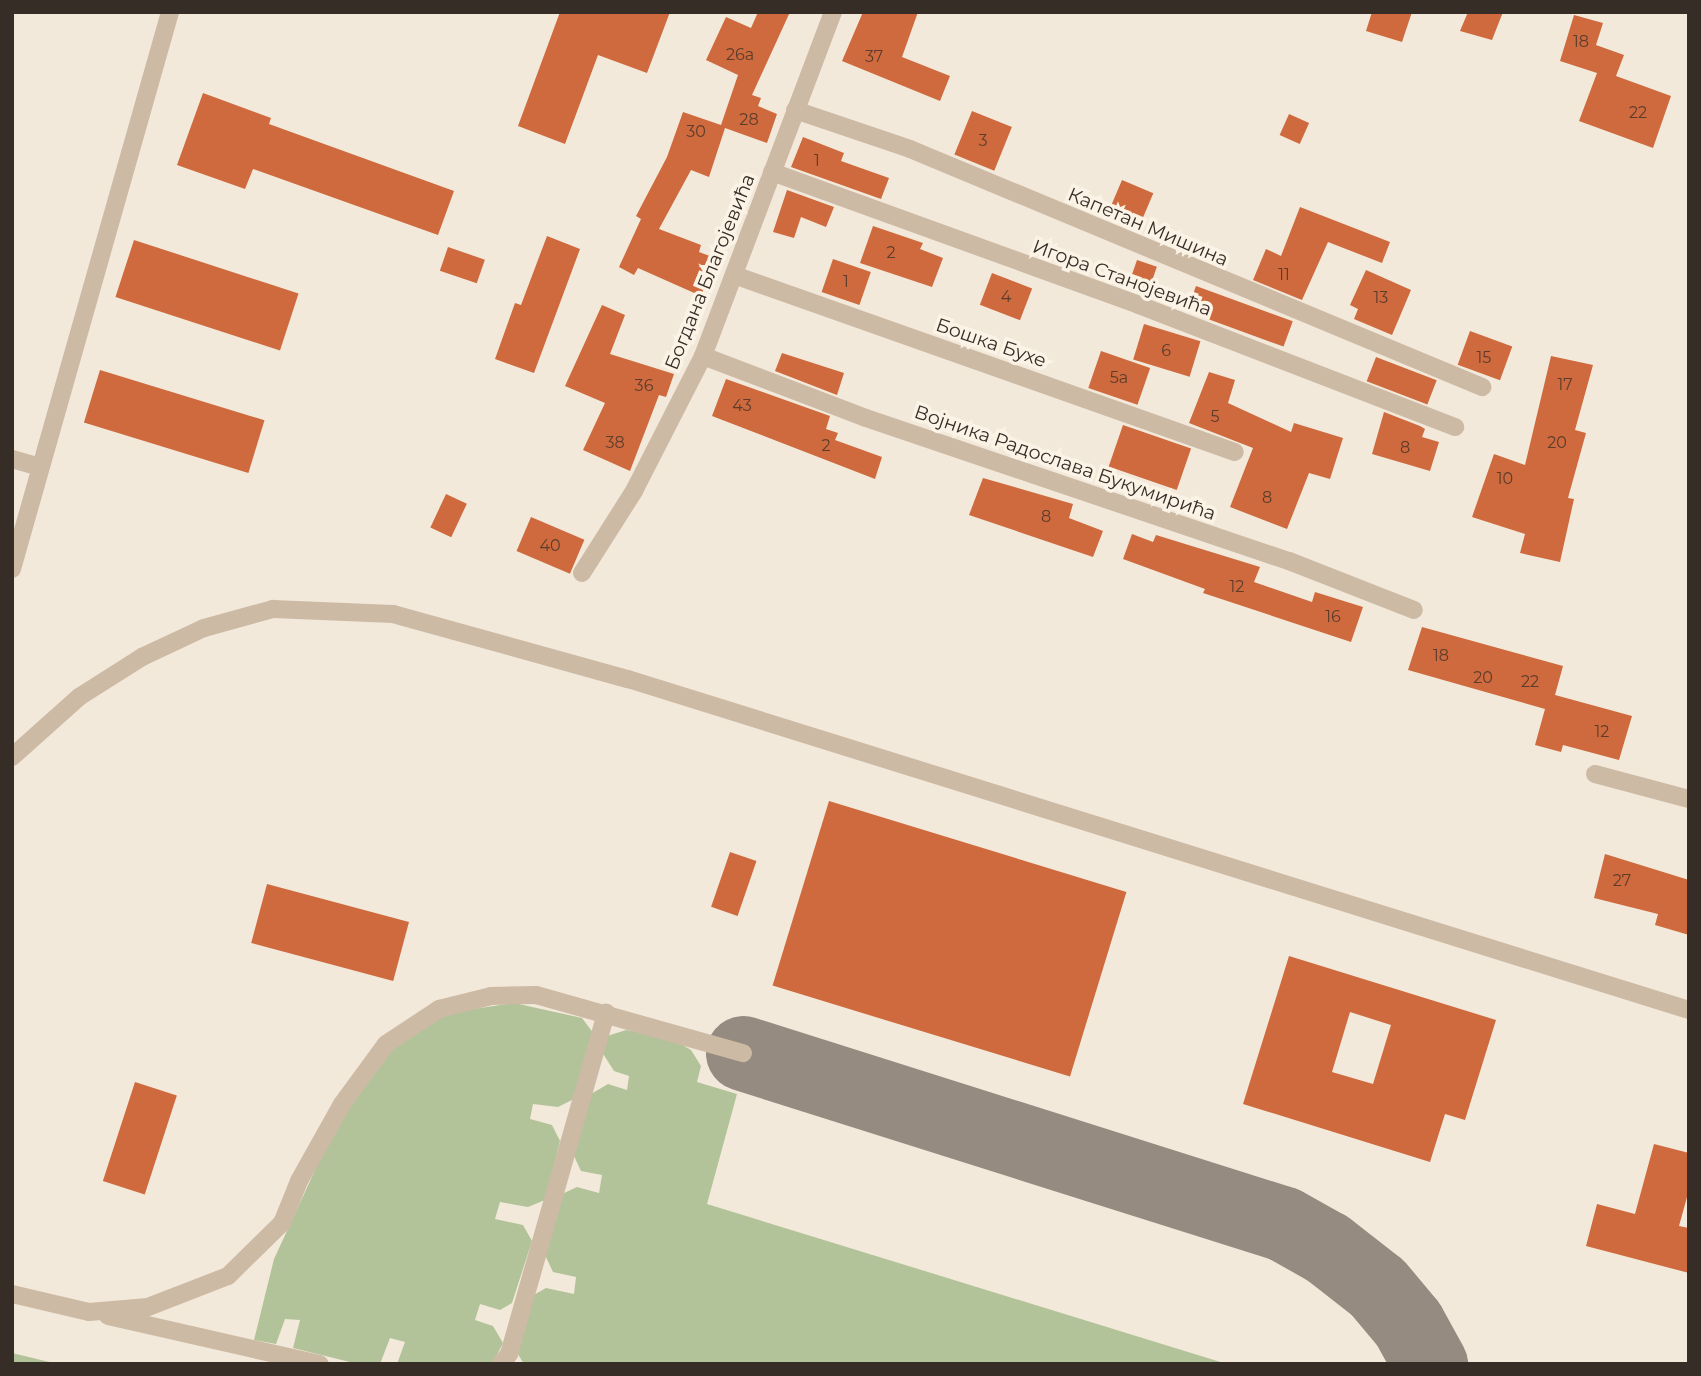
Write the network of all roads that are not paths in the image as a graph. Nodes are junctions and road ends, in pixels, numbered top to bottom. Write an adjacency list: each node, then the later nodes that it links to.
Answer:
1 (170, 12): 11 (street)
2 (833, 12): 3 (street, Богдана Благојевића)
3 (796, 110): 4 (street, Богдана Благојевића); 7 (street, Капетан Мишина)
4 (772, 172): 5 (street, Богдана Благојевића); 8 (street, Игора Станојевића)
5 (734, 275): 6 (street, Богдана Благојевића); 9 (street, Бошка Бухе)
6 (703, 356): 13 (street, Богдана Благојевића); 14 (street, Војника Радослава Букумирића)
7 (1482, 387)
8 (1455, 427)
9 (1235, 452)
10 (12, 459): 11 (street)
11 (40, 467): 12 (street)
12 (12, 569)
13 (582, 573)
14 (1415, 610)
15 (12, 757): 18 (street)
16 (1595, 774): 17 (street)
17 (1689, 799)
18 (1689, 1010)
19 (606, 1013): 20 (street); 22 (street); 24 (street)
20 (743, 1053)
21 (12, 1294): 22 (street)
22 (89, 1312): 23 (street)
23 (320, 1364)
24 (501, 1364)

